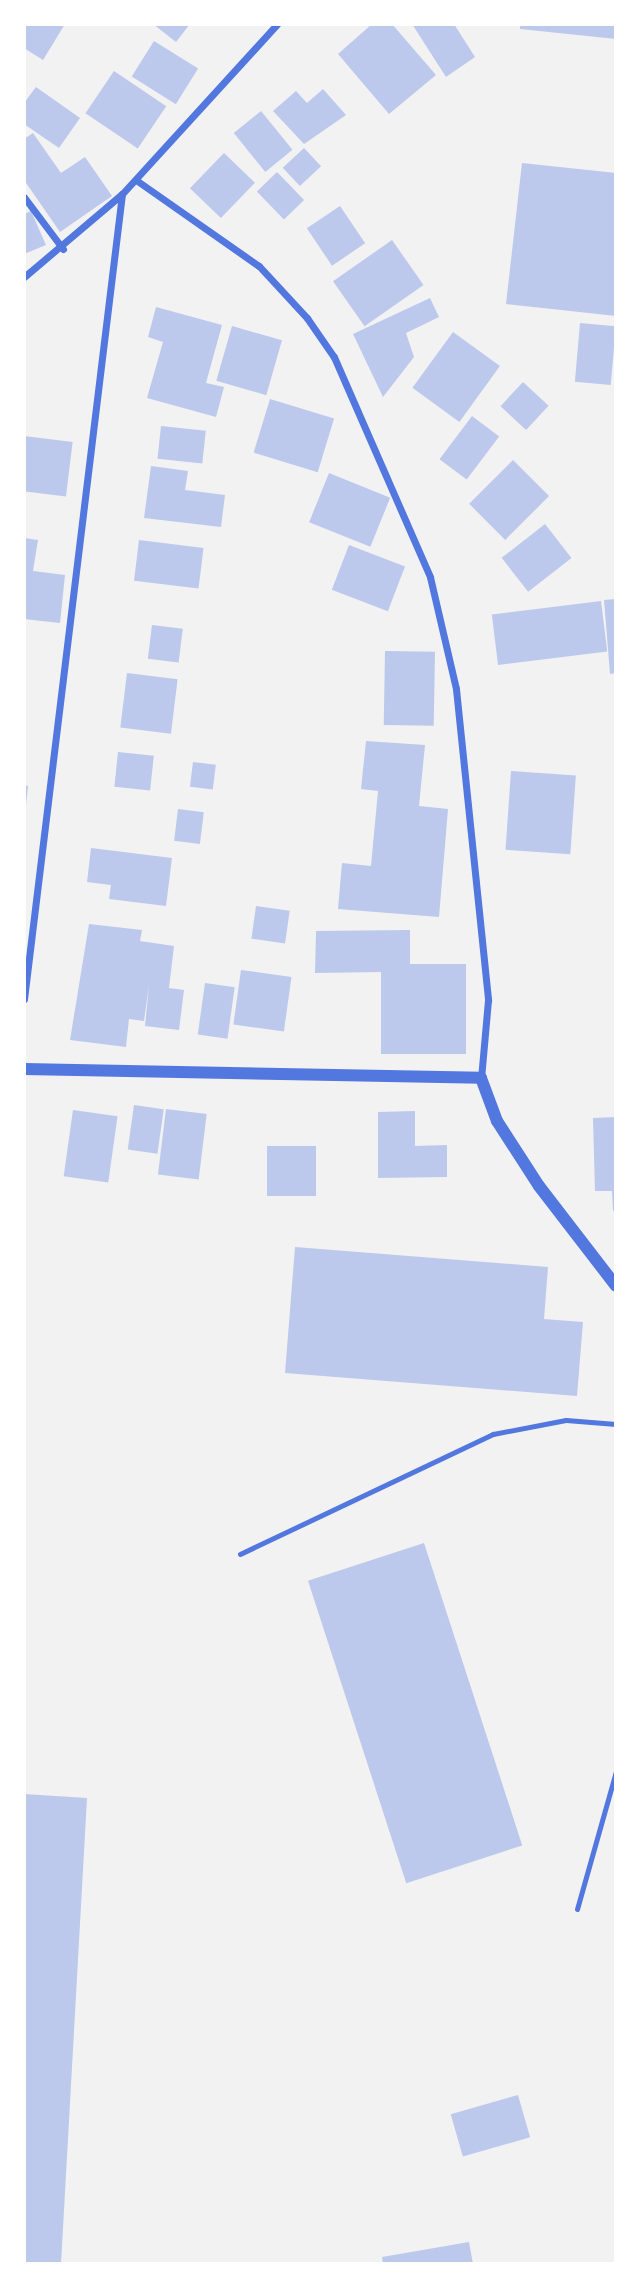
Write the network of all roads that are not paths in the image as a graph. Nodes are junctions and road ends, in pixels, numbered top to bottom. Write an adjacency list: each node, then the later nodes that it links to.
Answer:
1 (277, 24): 2 (street)
2 (136, 180): 3 (street); 9 (street)
3 (122, 194): 5 (street); 7 (street)
4 (24, 197): 5 (street)
5 (63, 249): 6 (street)
6 (24, 277)
7 (24, 999)
8 (24, 1069): 9 (street)
9 (481, 1078): 10 (street)
10 (615, 1286)
11 (615, 1424): 12 (lane)
12 (240, 1553)
13 (615, 1771): 14 (lane)
14 (577, 1909)

